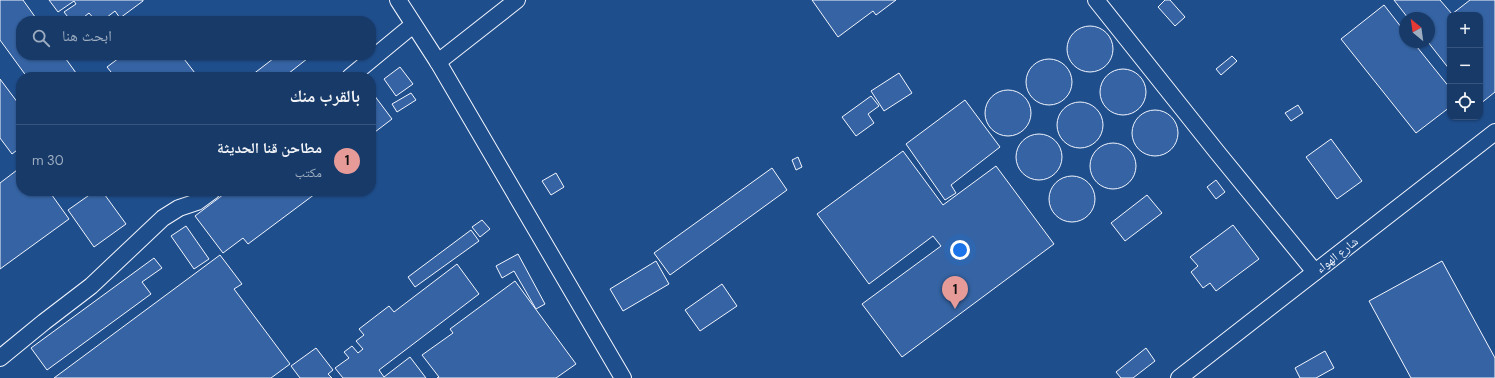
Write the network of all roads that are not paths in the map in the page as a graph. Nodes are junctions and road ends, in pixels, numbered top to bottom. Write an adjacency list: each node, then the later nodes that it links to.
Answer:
1 (398, 0): 4 (street)
2 (517, 0): 7 (street)
3 (1096, 0): 11 (street)
4 (413, 25): 5 (street); 7 (street)
5 (376, 56)
6 (371, 60): 8 (street)
7 (438, 62): 13 (street)
8 (356, 72)
9 (1495, 132): 11 (street, شارع الهواء)
10 (205, 196): 12 (street)
11 (1315, 272): 14 (street, شارع الهواء)
12 (0, 358)
13 (619, 377)
14 (1179, 378)

